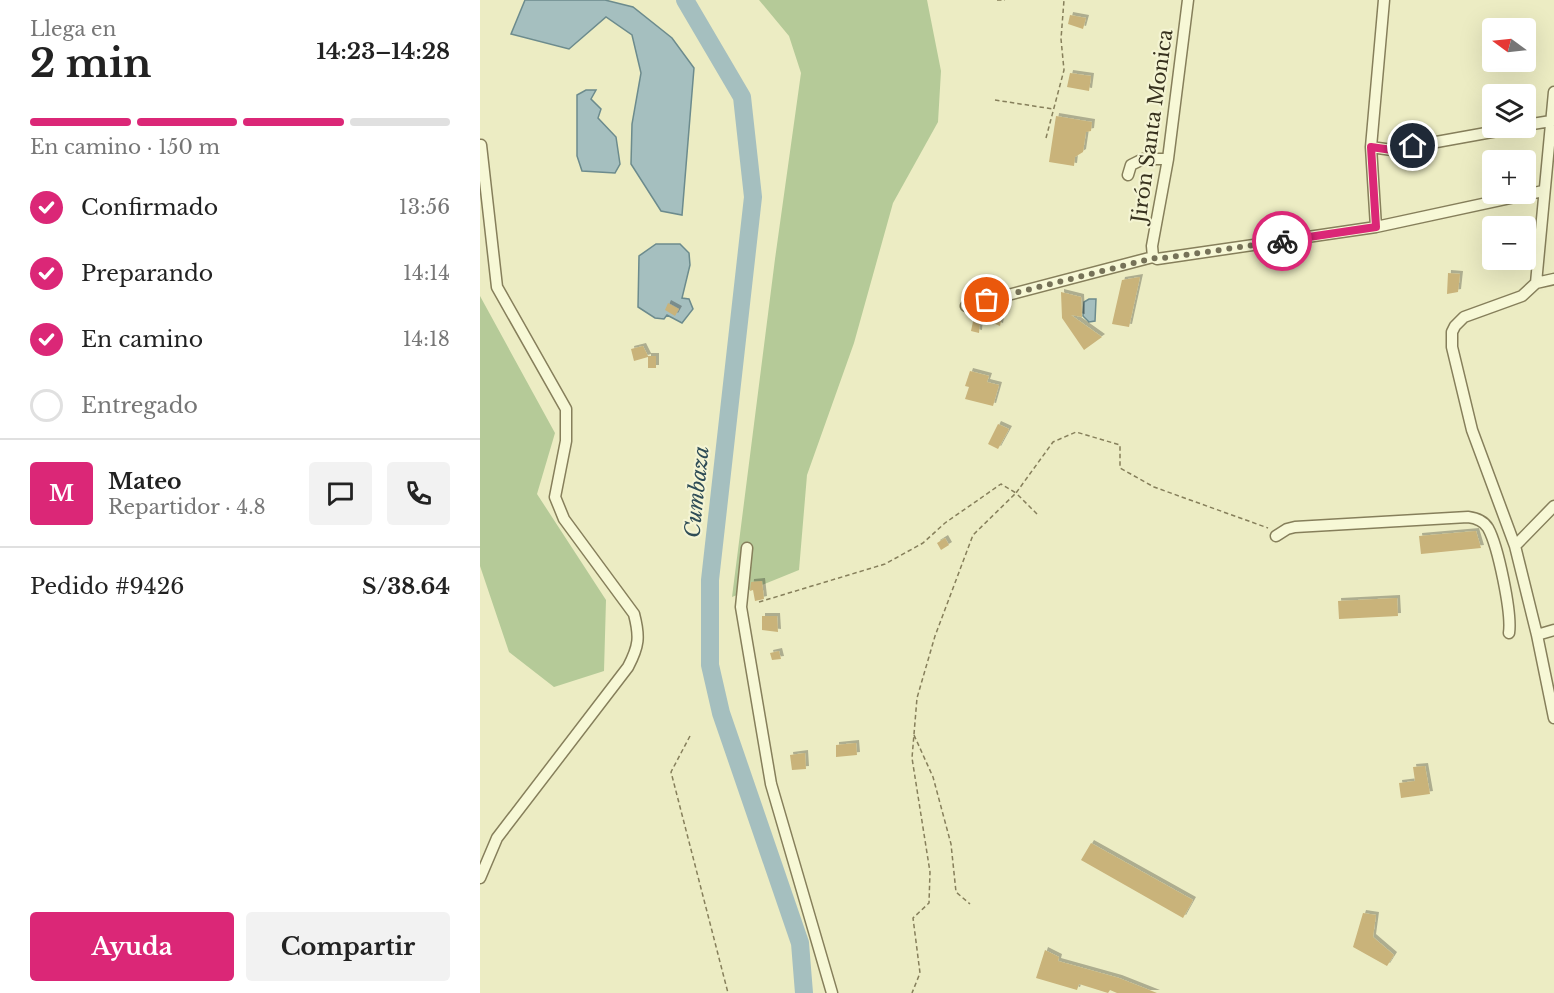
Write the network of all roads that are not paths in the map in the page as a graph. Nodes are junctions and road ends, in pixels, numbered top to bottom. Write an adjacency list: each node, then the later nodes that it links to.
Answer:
1 (1188, 0): 9 (street, Jirón Santa Monica)
2 (1384, 0): 8 (street)
3 (1554, 92): 4 (street)
4 (1551, 121): 5 (street); 11 (street)
5 (1536, 123)
6 (1482, 134): 8 (street)
7 (481, 145): 25 (street)
8 (1371, 147): 12 (street)
9 (1168, 159): 10 (street); 13 (street, Jirón Santa Monica)
10 (1128, 175)
11 (1543, 191): 12 (street); 15 (street)
12 (1376, 227): 13 (street)
13 (1154, 258): 16 (street)
14 (1554, 279): 15 (street)
15 (1536, 283): 19 (street)
16 (966, 306)
17 (1554, 506): 19 (street)
18 (1276, 536): 22 (street)
19 (1515, 546): 23 (street)
20 (747, 548): 26 (street)
21 (1554, 630): 23 (street)
22 (1509, 633)
23 (1537, 635): 24 (street)
24 (1554, 718)
25 (480, 878)
26 (832, 993)

